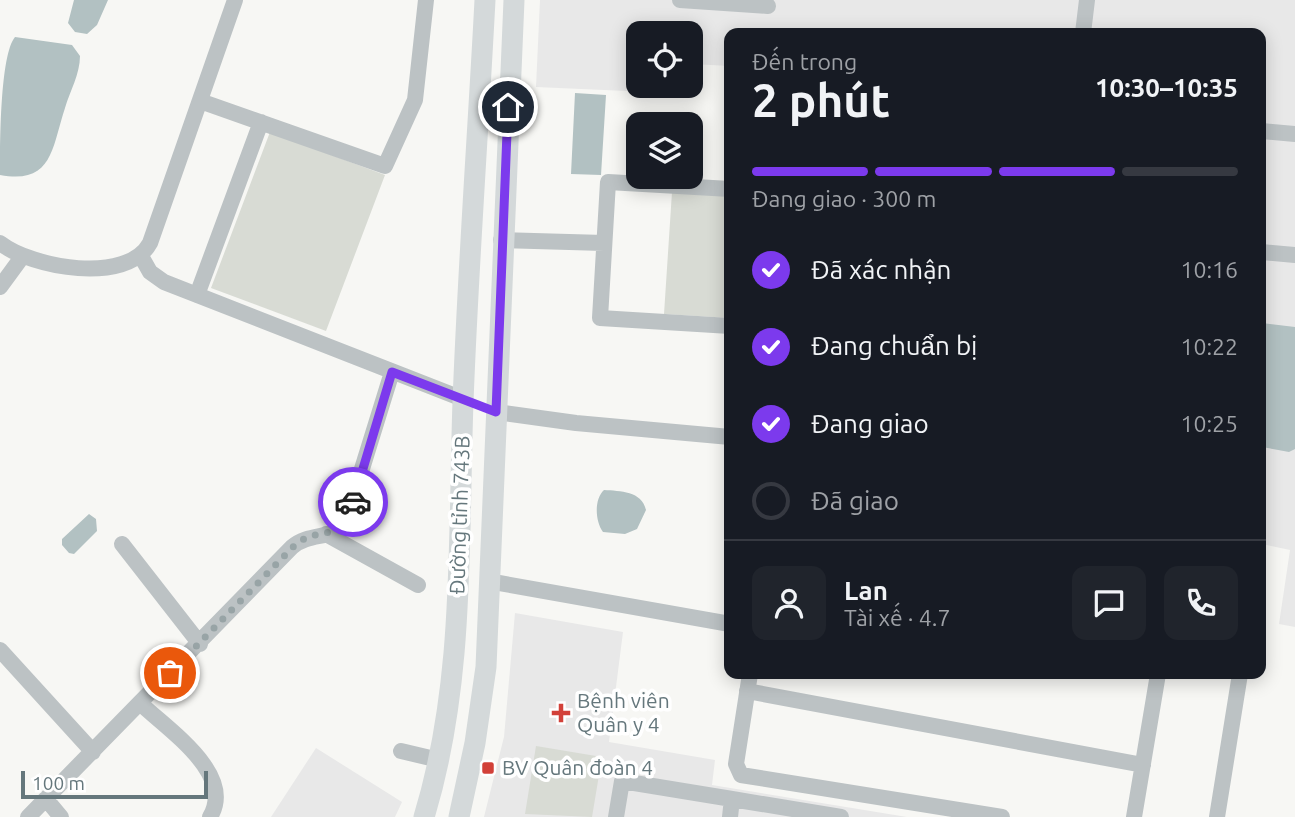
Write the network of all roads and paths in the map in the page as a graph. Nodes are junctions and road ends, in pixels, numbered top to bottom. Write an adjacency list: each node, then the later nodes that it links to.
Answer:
1 (235, 0): 9 (lane)
2 (426, 0): 10 (lane)
3 (485, 0): 25 (main road, Đường tỉnh 743B)
4 (514, 0): 15 (main road, Đường tỉnh 743B)
5 (680, 0): 7 (lane)
6 (1087, 0): 8 (lane)
7 (768, 6)
8 (1084, 28)
9 (200, 101): 10 (lane); 19 (lane)
10 (261, 122): 22 (lane)
11 (1266, 131): 12 (lane)
12 (1295, 134)
13 (724, 189): 16 (lane)
14 (0, 243): 20 (lane)
15 (501, 246): 16 (lane); 26 (main road, Đường tỉnh 743B)
16 (604, 249): 23 (lane)
17 (1266, 252): 18 (lane)
18 (1295, 255)
19 (141, 256): 20 (lane); 22 (lane)
20 (22, 257): 21 (lane)
21 (0, 287)
22 (197, 295): 24 (lane)
23 (724, 326)
24 (392, 372): 25 (lane); 28 (lane)
25 (463, 400): 26 (main road); 42 (main road, Đường tỉnh 743B)
26 (496, 412): 27 (lane); 30 (main road, Đường tỉnh 743B)
27 (724, 436)
28 (326, 534): 31 (lane); 33 (lane)
29 (122, 544): 33 (lane)
30 (488, 581): 32 (lane); 50 (main road, Đường tỉnh 743B)
31 (418, 585)
32 (724, 623)
33 (200, 643): 39 (lane)
34 (0, 650): 41 (lane)
35 (749, 679): 38 (lane)
36 (1157, 679): 43 (lane)
37 (1239, 679): 56 (lane)
38 (747, 691): 43 (lane); 54 (lane)
39 (140, 703): 41 (lane); 48 (lane)
40 (401, 751): 42 (lane)
41 (93, 752): 44 (lane)
42 (439, 760): 49 (main road, Đường tỉnh 743B)
43 (1143, 765): 55 (lane)
44 (46, 799): 46 (lane); 47 (lane)
45 (732, 799): 51 (lane); 52 (lane); 53 (lane)
46 (28, 817)
47 (61, 817)
48 (210, 817)
49 (424, 817)
50 (459, 817)
51 (616, 817)
52 (730, 817)
53 (841, 817)
54 (1002, 817)
55 (1135, 817)
56 (1217, 817)

